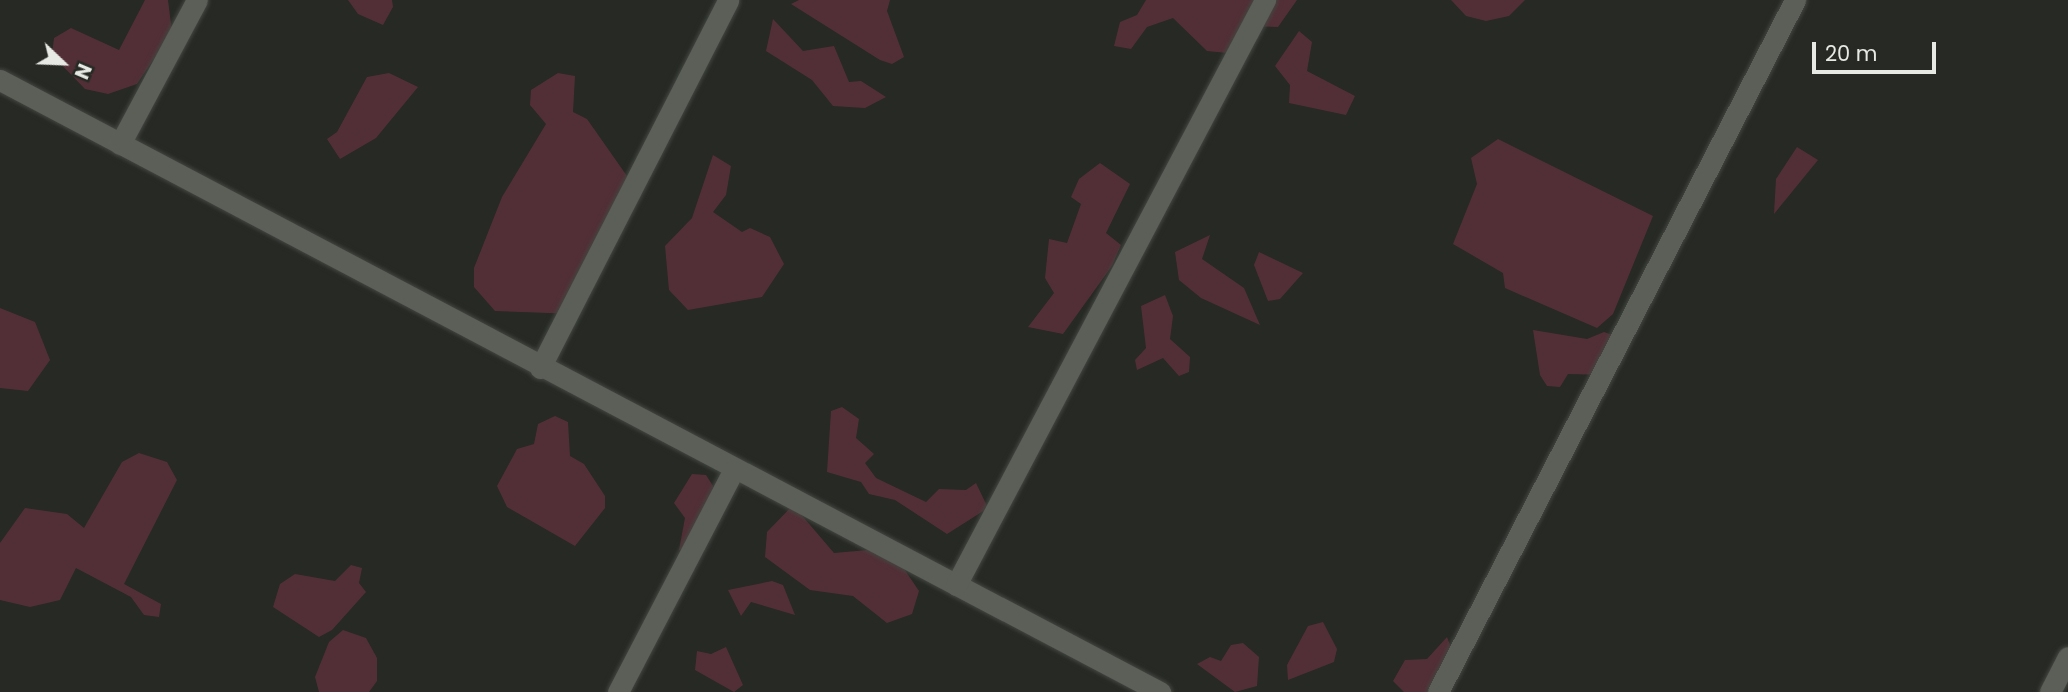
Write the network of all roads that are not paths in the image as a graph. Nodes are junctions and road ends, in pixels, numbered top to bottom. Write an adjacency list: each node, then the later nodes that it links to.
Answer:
1 (197, 0): 6 (street)
2 (728, 0): 7 (street)
3 (1265, 0): 9 (street)
4 (1795, 0): 13 (street)
5 (0, 80): 6 (street)
6 (120, 144): 7 (street)
7 (540, 368): 8 (street)
8 (733, 471): 9 (street); 11 (street)
9 (956, 585): 12 (street)
10 (2068, 657): 14 (street)
11 (618, 692)
12 (1160, 692)
13 (1438, 692)
14 (2050, 692)

